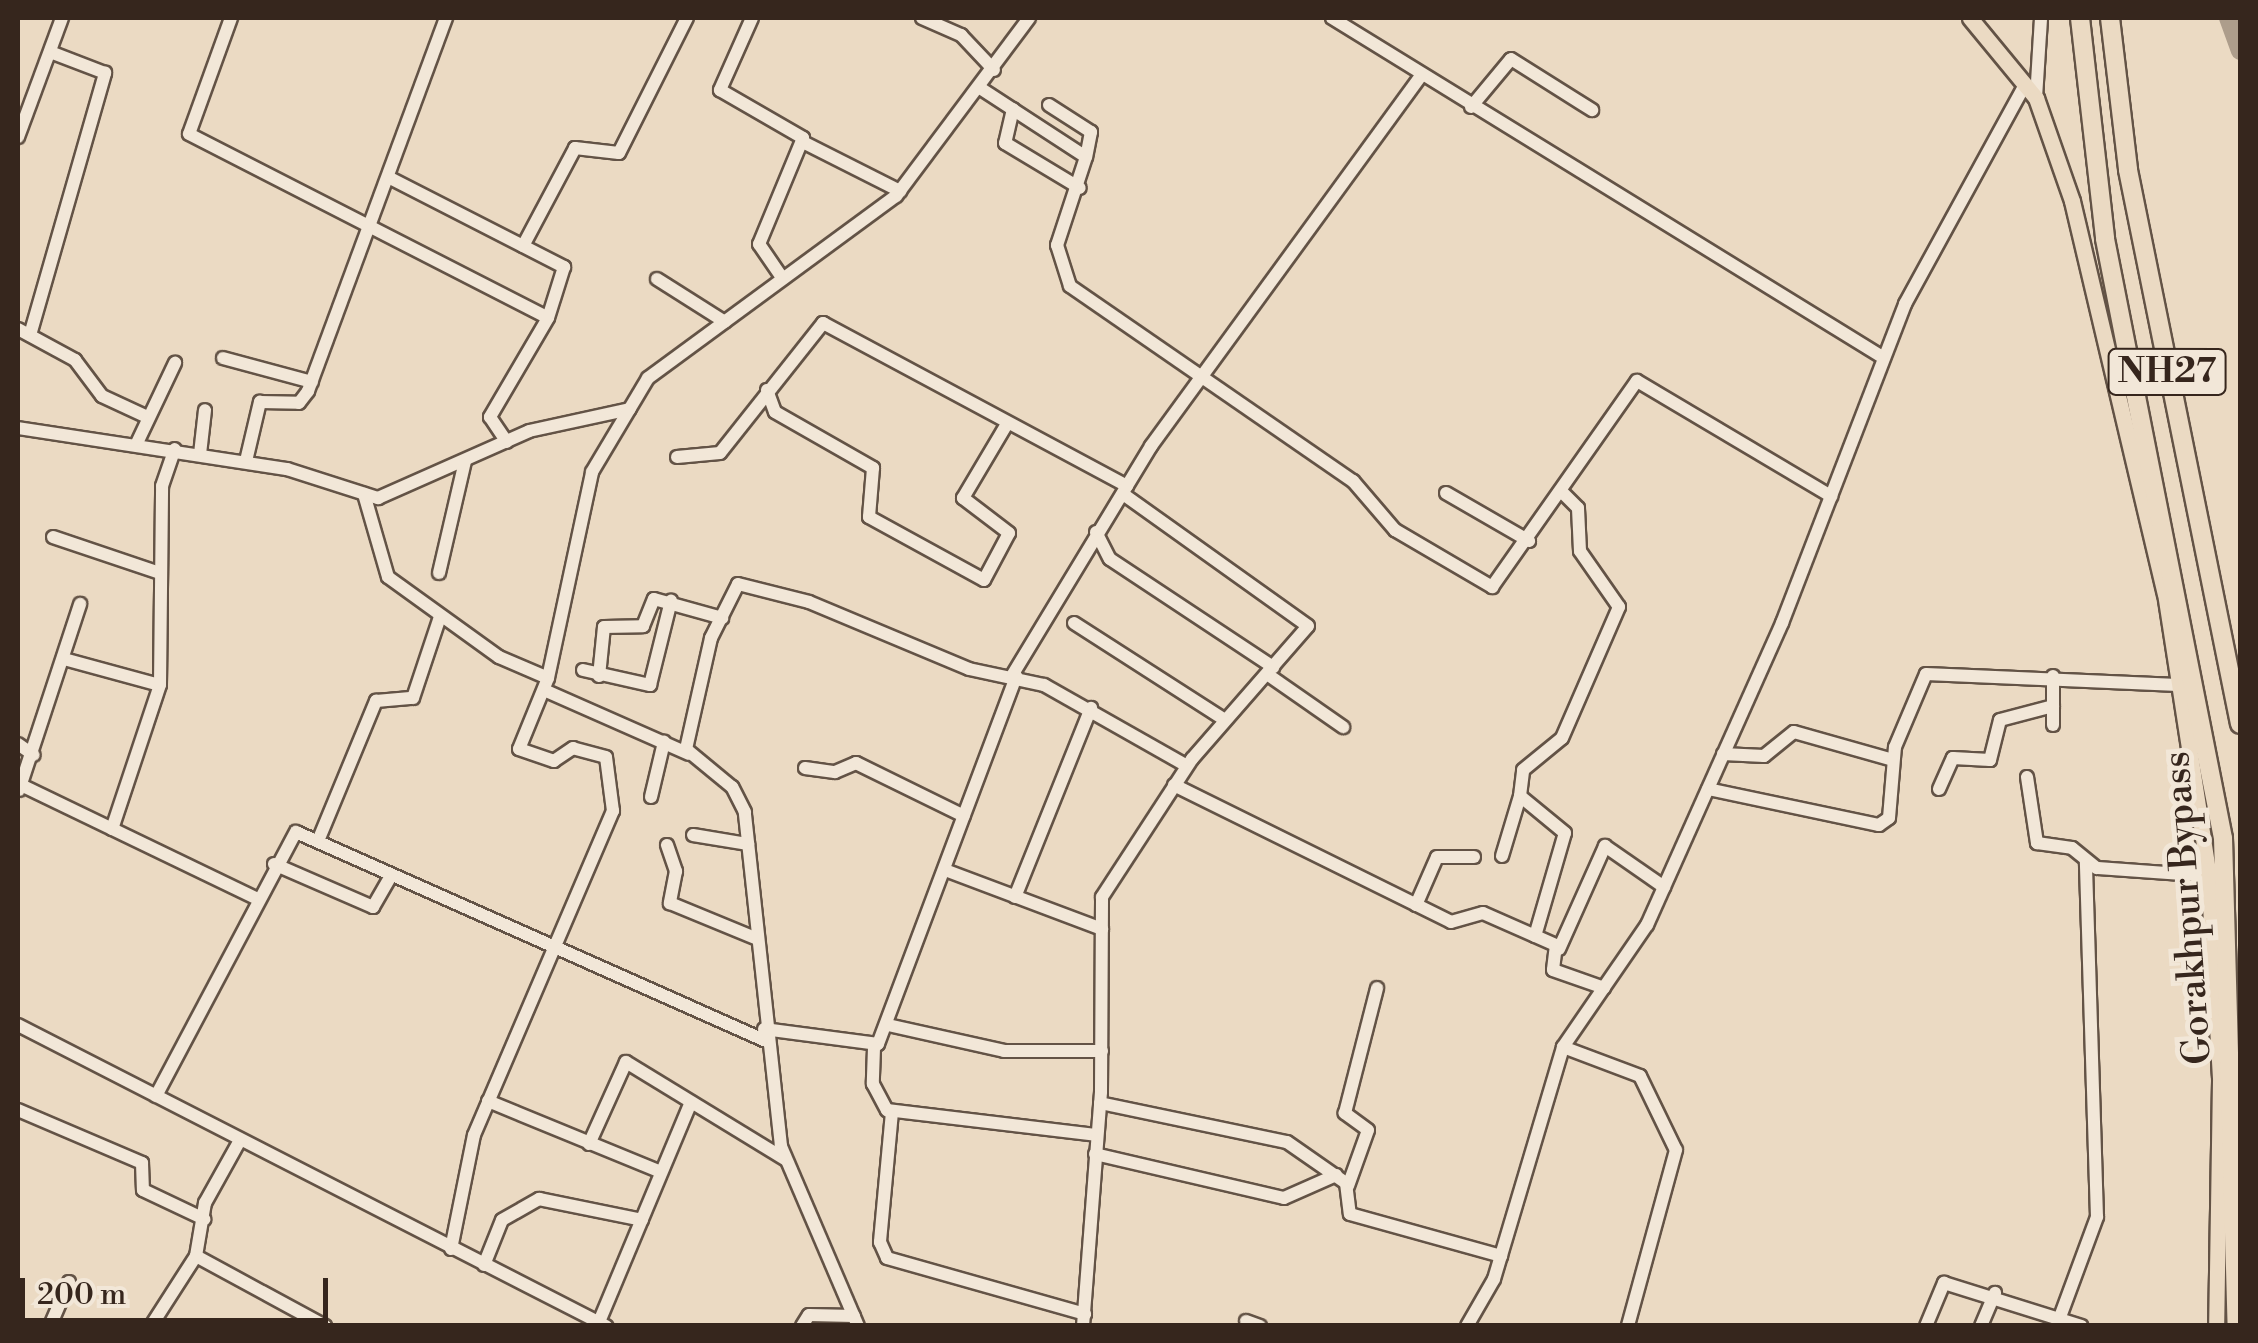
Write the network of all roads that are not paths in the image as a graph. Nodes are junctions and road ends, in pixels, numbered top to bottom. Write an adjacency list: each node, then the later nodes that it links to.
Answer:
1 (62, 18): 13 (street)
2 (231, 18): 28 (street)
3 (446, 18): 25 (street)
4 (752, 18): 23 (street)
5 (922, 18): 14 (street)
6 (1029, 18): 14 (street)
7 (1332, 18): 15 (street)
8 (1970, 18): 17 (main road)
9 (2041, 18): 17 (street)
10 (2080, 18): 165 (highway, Gorakhpur Bypass / NH27)
11 (2110, 18): 81 (highway, NH27)
12 (682, 19): 29 (street)
13 (50, 52): 22 (street); 34 (street)
14 (994, 70): 16 (street)
15 (1422, 76): 19 (street); 38 (street)
16 (980, 88): 20 (street); 27 (street)
17 (2030, 91): 36 (street); 77 (main road)
18 (1049, 105): 24 (street)
19 (1470, 107): 21 (street); 36 (street)
20 (1013, 110): 24 (street); 26 (street)
21 (1592, 110)
22 (18, 136)
23 (803, 142): 27 (street); 31 (street)
24 (1086, 157): 26 (street)
25 (388, 177): 28 (street); 29 (street)
26 (1080, 188): 38 (street)
27 (900, 192): 31 (street)
28 (371, 222): 32 (street); 39 (street)
29 (523, 246): 32 (street)
30 (657, 279): 33 (street)
31 (783, 279): 33 (street)
32 (548, 318): 46 (street)
33 (726, 322): 42 (street)
34 (24, 332): 43 (street)
35 (223, 358): 39 (street)
36 (1884, 358): 57 (street)
37 (174, 363): 43 (street)
38 (1205, 376): 53 (street); 60 (street)
39 (312, 382): 51 (street)
40 (767, 390): 44 (street); 44 (street); 50 (street)
41 (205, 410): 49 (street)
42 (630, 410): 46 (street); 75 (street)
43 (145, 416): 47 (street)
44 (1007, 424): 53 (street)
45 (18, 428): 47 (street)
46 (507, 442): 52 (street)
47 (138, 443): 48 (street)
48 (175, 449): 49 (street); 61 (street)
49 (200, 454): 51 (street)
50 (677, 457)
51 (246, 462): 56 (street)
52 (465, 462): 56 (street); 62 (street)
53 (1125, 490): 58 (street); 70 (street)
54 (1446, 492): 60 (street)
55 (1562, 492): 57 (street); 60 (street); 97 (street)
56 (364, 494): 65 (street)
57 (1831, 496): 87 (street)
58 (1096, 532): 70 (street); 71 (street)
59 (53, 536): 61 (street)
60 (1529, 542)
61 (158, 572): 76 (street)
62 (439, 573)
63 (671, 601): 66 (street); 72 (street); 72 (street)
64 (80, 604): 68 (street)
65 (440, 617): 75 (street); 102 (street)
66 (722, 618): 71 (street); 86 (street)
67 (1074, 623): 80 (street)
68 (64, 658): 76 (street); 88 (street)
69 (583, 670): 72 (street)
70 (1270, 670): 80 (street); 83 (street)
71 (1014, 675): 79 (street); 99 (street)
72 (600, 676)
73 (2052, 676): 74 (street); 78 (street); 89 (street)
74 (2077, 680): 77 (street); 78 (street)
75 (546, 684): 84 (street); 120 (street)
76 (160, 685): 100 (street)
77 (2178, 685): 111 (main road)
78 (2053, 702): 82 (street); 96 (street)
79 (1091, 708): 90 (street); 113 (street)
80 (1226, 720): 90 (street)
81 (2240, 724)
82 (2053, 725)
83 (1343, 727)
84 (664, 742): 86 (street); 98 (street)
85 (18, 744): 88 (street)
86 (689, 754): 103 (street)
87 (1724, 754): 89 (street); 95 (street)
88 (34, 755): 94 (street)
89 (1894, 760): 95 (street)
90 (1187, 766): 93 (street)
91 (804, 768): 99 (street)
92 (2026, 777): 107 (street)
93 (1174, 785): 115 (street); 116 (street)
94 (19, 788): 100 (street)
95 (1708, 789): 112 (street)
96 (1939, 789)
97 (1520, 796): 105 (street); 117 (street)
98 (650, 798)
99 (964, 816): 109 (street)
100 (112, 829): 114 (street)
101 (693, 836): 103 (street)
102 (318, 841): 108 (street); 110 (street)
103 (748, 844): 118 (street)
104 (667, 845): 118 (street)
105 (1502, 856)
106 (1474, 857): 115 (street)
107 (2086, 862): 111 (street); 152 (street)
108 (274, 864): 110 (street); 114 (street)
109 (944, 870): 113 (street); 124 (street)
110 (391, 876): 120 (street)
111 (2208, 876): 164 (main road)
112 (1664, 887): 119 (street); 122 (street)
113 (1015, 897): 116 (street)
114 (256, 898): 129 (street)
115 (1416, 905): 117 (street)
116 (1102, 929): 128 (street)
117 (1535, 936): 119 (street)
118 (755, 938): 125 (street)
119 (1559, 948): 122 (street)
120 (549, 949): 125 (street); 130 (street)
121 (1377, 988): 142 (street)
122 (1604, 988): 126 (street)
123 (18, 1024): 129 (street)
124 (888, 1024): 127 (street); 128 (street)
125 (765, 1035): 127 (street); 139 (street)
126 (1563, 1047): 147 (street); 155 (street)
127 (874, 1048): 134 (street)
128 (1102, 1052): 132 (street)
129 (156, 1096): 136 (street)
130 (488, 1101): 137 (street); 145 (street)
131 (691, 1102): 137 (street); 139 (street); 140 (street)
132 (1100, 1103): 135 (street); 141 (street)
133 (18, 1110): 143 (street)
134 (892, 1112): 135 (street); 151 (street)
135 (1096, 1135): 138 (street)
136 (240, 1140): 143 (street); 145 (street)
137 (589, 1144): 140 (street)
138 (1095, 1154): 141 (street); 151 (street)
139 (785, 1159): 153 (street)
140 (661, 1172): 144 (street)
141 (1336, 1176): 142 (street)
142 (1348, 1186): 147 (street)
143 (204, 1219): 146 (street)
144 (642, 1220): 148 (street); 154 (street)
145 (451, 1249): 148 (street)
146 (196, 1256): 157 (street); 158 (street)
147 (1501, 1256): 160 (street)
148 (484, 1265): 154 (street)
149 (69, 1282): 156 (street)
150 (1995, 1294): 152 (street); 161 (street); 162 (street)
151 (1084, 1320)
152 (2060, 1320): 163 (street)
153 (856, 1321): 159 (street)
154 (603, 1324)
155 (1630, 1325)
156 (50, 1326)
157 (151, 1326)
158 (324, 1326)
159 (802, 1326)
160 (1467, 1326)
161 (1926, 1326)
162 (1980, 1326)
163 (2081, 1326)
164 (2216, 1326)
165 (2237, 1326)

